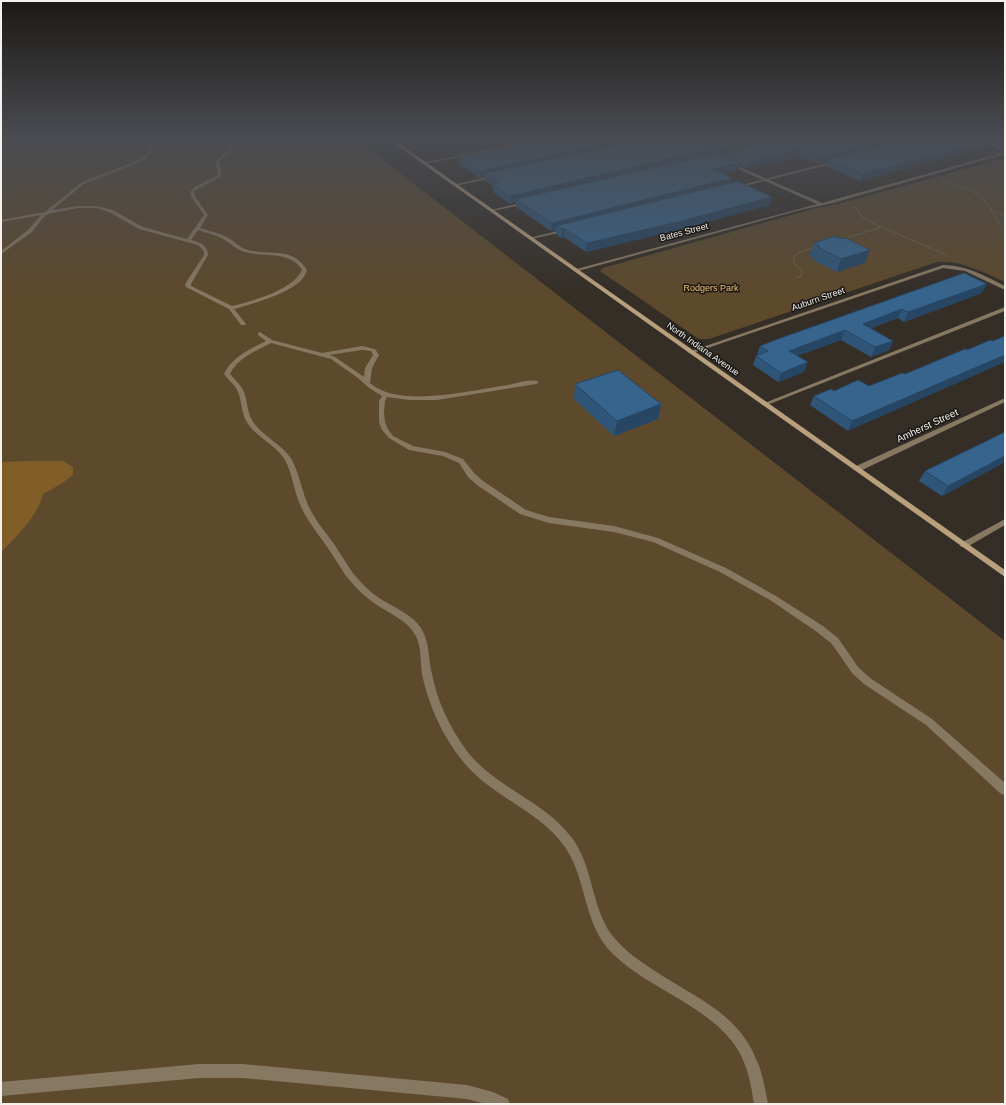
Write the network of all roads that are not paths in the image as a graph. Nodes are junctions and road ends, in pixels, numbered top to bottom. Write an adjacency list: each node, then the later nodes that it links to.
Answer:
1 (74, 191): 9 (street)
2 (193, 191): 11 (street)
3 (463, 191): 8 (main road, North Indiana Avenue)
4 (790, 191): 7 (street)
5 (869, 191): 7 (street, Bates Street)
6 (529, 202): 8 (street)
7 (821, 204): 16 (street, Bates Street)
8 (492, 210): 13 (main road, North Indiana Avenue)
9 (48, 212): 10 (street); 14 (street); 15 (street)
10 (1, 221)
11 (198, 225): 14 (street); 18 (street)
12 (572, 228): 13 (street)
13 (531, 238): 16 (main road, North Indiana Avenue)
14 (189, 240): 18 (street)
15 (1, 253)
16 (576, 270): 23 (main road, North Indiana Avenue)
17 (1005, 288): 23 (street, Auburn Street)
18 (231, 308): 20 (street)
19 (1005, 309): 29 (street)
20 (243, 324)
21 (260, 334): 22 (street)
22 (270, 341): 24 (street); 37 (street)
23 (691, 352): 29 (main road, North Indiana Avenue)
24 (324, 354): 26 (street); 26 (street)
25 (536, 382): 27 (street)
26 (367, 384): 27 (street)
27 (385, 395): 34 (street)
28 (1005, 400): 30 (street, Amherst Street)
29 (765, 404): 30 (main road, North Indiana Avenue)
30 (857, 469): 32 (main road, North Indiana Avenue)
31 (1005, 522): 32 (street)
32 (964, 545): 33 (main road, North Indiana Avenue)
33 (1005, 574)
34 (1005, 790)
35 (1, 1089): 36 (street)
36 (503, 1104)
37 (761, 1104)

